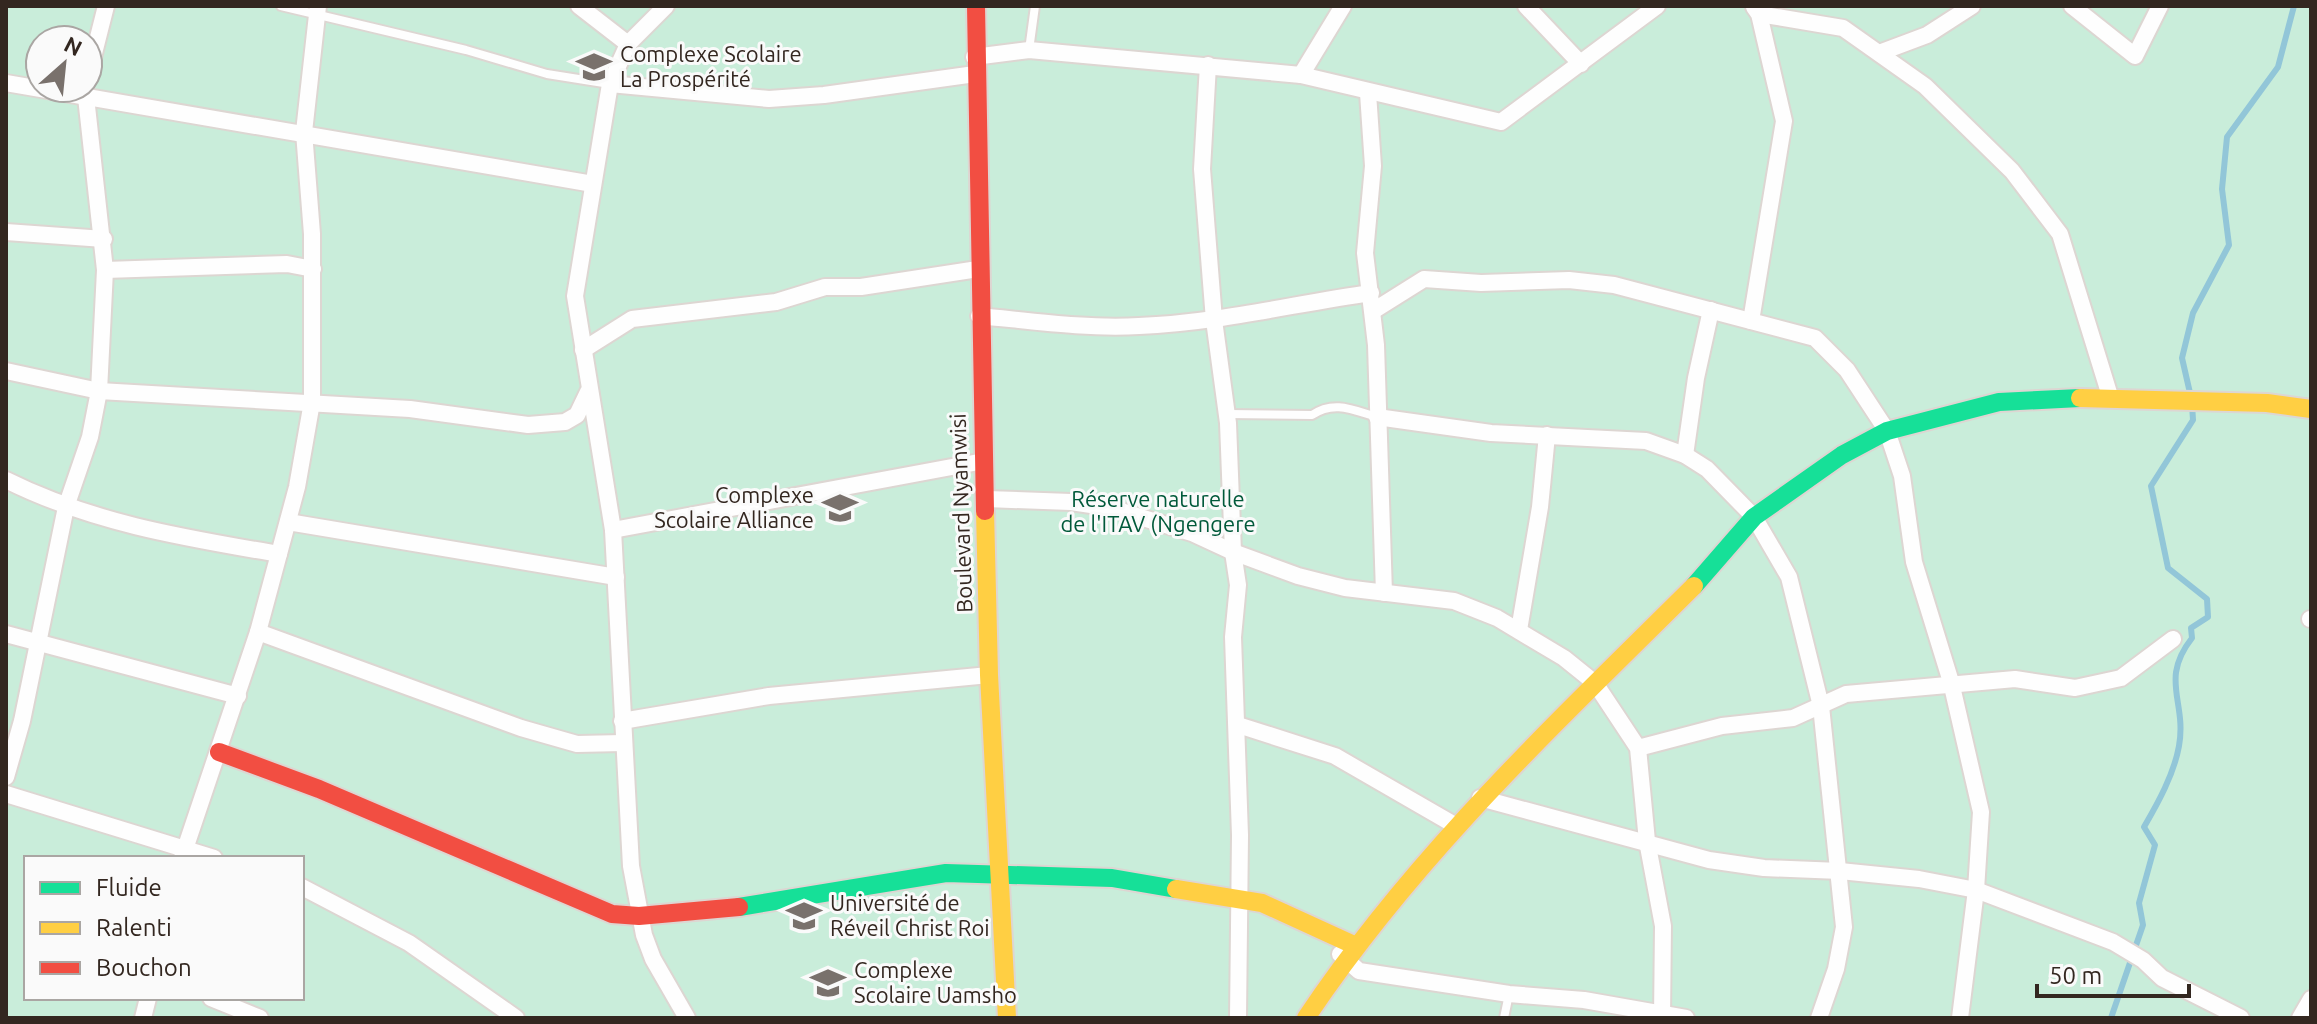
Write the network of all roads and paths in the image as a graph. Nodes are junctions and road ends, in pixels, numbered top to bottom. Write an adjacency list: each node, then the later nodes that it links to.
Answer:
1 (281, 6): 13 (lane)
2 (579, 6): 14 (street)
3 (666, 6): 14 (street)
4 (976, 6): 19 (street, Boulevard Nyamwisi)
5 (1035, 6): 15 (lane)
6 (1343, 6): 20 (street)
7 (1526, 6): 17 (street)
8 (1657, 6): 17 (street)
9 (1972, 6): 16 (street)
10 (2072, 6): 11 (street)
11 (2160, 6)
12 (1756, 10): 16 (street); 37 (street)
13 (317, 12): 21 (lane); 25 (street)
14 (628, 44): 21 (street)
15 (1029, 50): 18 (street); 19 (street)
16 (1879, 53): 42 (street)
17 (1581, 64): 22 (street)
18 (1208, 65): 20 (street); 36 (street)
19 (975, 66): 21 (street); 30 (street, Boulevard Nyamwisi)
20 (1301, 75): 22 (street)
21 (610, 84): 26 (street)
22 (1368, 93): 32 (street)
23 (104, 95): 25 (street)
24 (86, 104): 28 (street)
25 (304, 132): 26 (street); 29 (street)
26 (593, 184): 38 (street)
27 (6, 232): 28 (street)
28 (104, 239): 31 (street)
29 (313, 269): 31 (street); 43 (street)
30 (978, 269): 35 (street, Boulevard Nyamwisi); 38 (street)
31 (105, 270): 40 (street)
32 (1371, 293): 34 (street); 36 (street)
33 (1711, 310): 34 (street); 37 (street); 51 (street)
34 (1373, 311): 46 (street)
35 (979, 316): 36 (street); 52 (street, Boulevard Nyamwisi)
36 (1214, 320): 45 (street)
37 (1751, 321): 48 (street)
38 (583, 350): 41 (street)
39 (6, 371): 40 (street)
40 (99, 391): 43 (street); 55 (street)
41 (589, 391): 47 (street); 50 (street)
42 (2110, 396): 44 (street); 48 (street)
43 (312, 402): 47 (street); 57 (street)
44 (2311, 409)
45 (1227, 414): 46 (lane); 59 (street)
46 (1377, 417): 49 (street); 62 (street)
47 (565, 422): 50 (street)
48 (1887, 431): 56 (street); 69 (street)
49 (1547, 435): 51 (street); 63 (street)
50 (599, 449): 58 (street)
51 (1685, 455): 56 (street)
52 (984, 461): 54 (street, Boulevard Nyamwisi); 58 (street)
53 (6, 480): 55 (street)
54 (986, 499): 59 (street); 68 (street, Boulevard Nyamwisi)
55 (66, 507): 60 (street); 67 (street)
56 (1754, 517): 70 (street); 72 (street)
57 (288, 522): 60 (street); 61 (street)
58 (613, 530): 61 (street)
59 (1233, 552): 62 (street); 74 (street)
60 (279, 554): 64 (street)
61 (616, 577): 73 (street)
62 (1384, 593): 63 (street)
63 (1519, 630): 70 (street)
64 (258, 632): 71 (street); 75 (street)
65 (6, 634): 67 (street)
66 (2173, 639): 69 (street)
67 (38, 641): 71 (street); 78 (street)
68 (989, 675): 73 (street); 85 (street, Boulevard Nyamwisi)
69 (1951, 682): 72 (street); 87 (street)
70 (1595, 683): 76 (street); 80 (street)
71 (238, 696): 77 (street)
72 (1821, 706): 76 (street); 84 (street)
73 (622, 721): 75 (street)
74 (1238, 725): 81 (street); 88 (street)
75 (623, 743): 89 (street)
76 (1638, 748): 82 (street)
77 (219, 752): 83 (street); 89 (street)
78 (6, 777)
79 (6, 794): 83 (street)
80 (1480, 798): 81 (street); 82 (street)
81 (1458, 827): 91 (street)
82 (1647, 841): 84 (street); 96 (street)
83 (183, 854)
84 (1840, 871): 87 (street); 105 (street)
85 (999, 877): 88 (street); 89 (street); 100 (street, Boulevard Nyamwisi)
86 (304, 888): 98 (street)
87 (1976, 890): 106 (street); 107 (street)
88 (1237, 899): 90 (street); 101 (street)
89 (639, 916): 99 (street)
90 (1328, 932): 91 (street); 92 (street)
91 (1356, 946): 92 (street)
92 (1344, 961): 93 (street); 102 (street)
93 (1509, 994): 96 (street); 103 (lane)
94 (2311, 999): 108 (street)
95 (216, 1000): 97 (street)
96 (1663, 1015): 104 (street)
97 (260, 1018)
98 (516, 1018)
99 (687, 1018)
100 (1007, 1018)
101 (1238, 1018)
102 (1306, 1018)
103 (1504, 1018)
104 (1686, 1018)
105 (1819, 1018)
106 (1960, 1018)
107 (2241, 1018)
108 (2300, 1018)

